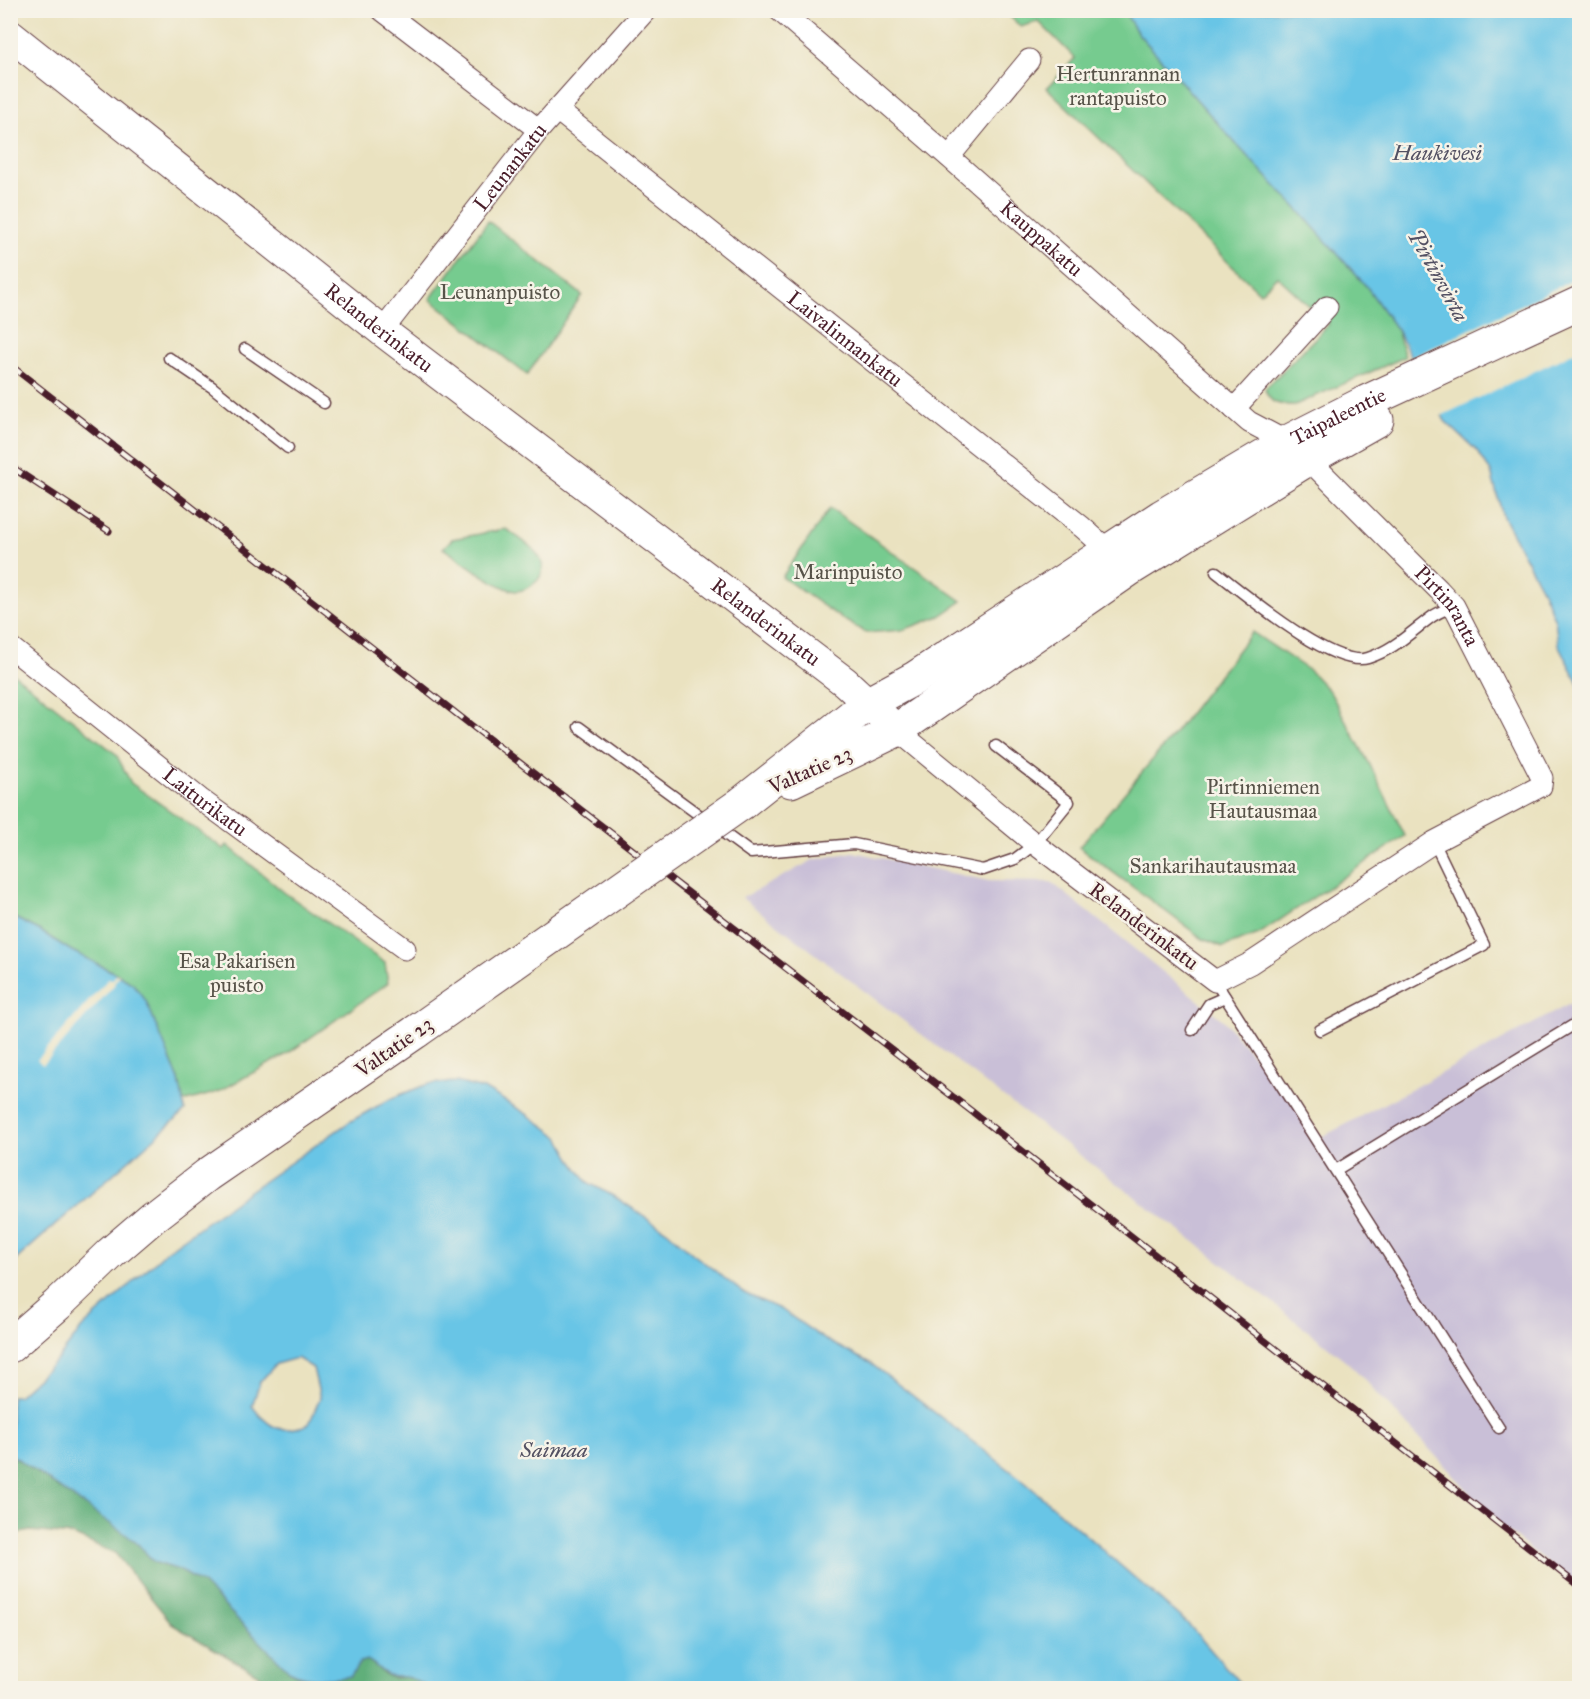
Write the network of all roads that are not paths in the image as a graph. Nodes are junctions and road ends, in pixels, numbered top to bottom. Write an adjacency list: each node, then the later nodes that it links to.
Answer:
1 (382, 10): 7 (street)
2 (646, 10): 6 (street, Leunankatu)
3 (779, 10): 8 (street, Kauppakatu)
4 (10, 35): 12 (main road, Relanderinkatu)
5 (1029, 60): 8 (street)
6 (557, 110): 7 (street, Leunankatu); 20 (street, Laivalinnankatu)
7 (539, 130): 12 (street, Leunankatu)
8 (950, 157): 16 (street, Kauppakatu)
9 (1580, 303): 17 (highway, Taipaleentie)
10 (1327, 307): 16 (street)
11 (1580, 325): 17 (highway, Taipaleentie)
12 (382, 331): 24 (main road, Relanderinkatu)
13 (245, 349): 15 (lane)
14 (169, 358): 18 (lane)
15 (324, 403)
16 (1234, 409): 19 (street, Kauppakatu)
17 (1371, 411): 19 (highway, Taipaleentie)
18 (288, 448)
19 (1297, 450): 20 (highway, Taipaleentie); 22 (street, Pirtinranta)
20 (1119, 559): 24 (highway, Valtatie 23); 26 (highway, Valtatie 23)
21 (1216, 572): 22 (lane)
22 (1454, 606): 28 (street, Pirtinranta)
23 (10, 647): 32 (street, Laiturikatu)
24 (867, 704): 26 (main road, Relanderinkatu); 29 (highway, Valtatie 23)
25 (579, 727): 31 (lane)
26 (897, 730): 29 (highway, Valtatie 23); 31 (street, Relanderinkatu)
27 (996, 746): 31 (lane)
28 (1541, 786): 30 (street, Relanderinkatu)
29 (749, 798): 38 (highway, Valtatie 23, bridge)
30 (1434, 842): 33 (street, Relanderinkatu); 36 (lane)
31 (1035, 844): 33 (street, Relanderinkatu)
32 (405, 949)
33 (1220, 989): 35 (lane); 37 (lane)
34 (1580, 1021): 37 (lane)
35 (1192, 1030)
36 (1320, 1030)
37 (1336, 1170): 41 (lane)
38 (57, 1305): 39 (highway, Valtatie 23); 40 (highway, Valtatie 23)
39 (10, 1346)
40 (10, 1370)
41 (1499, 1428)

